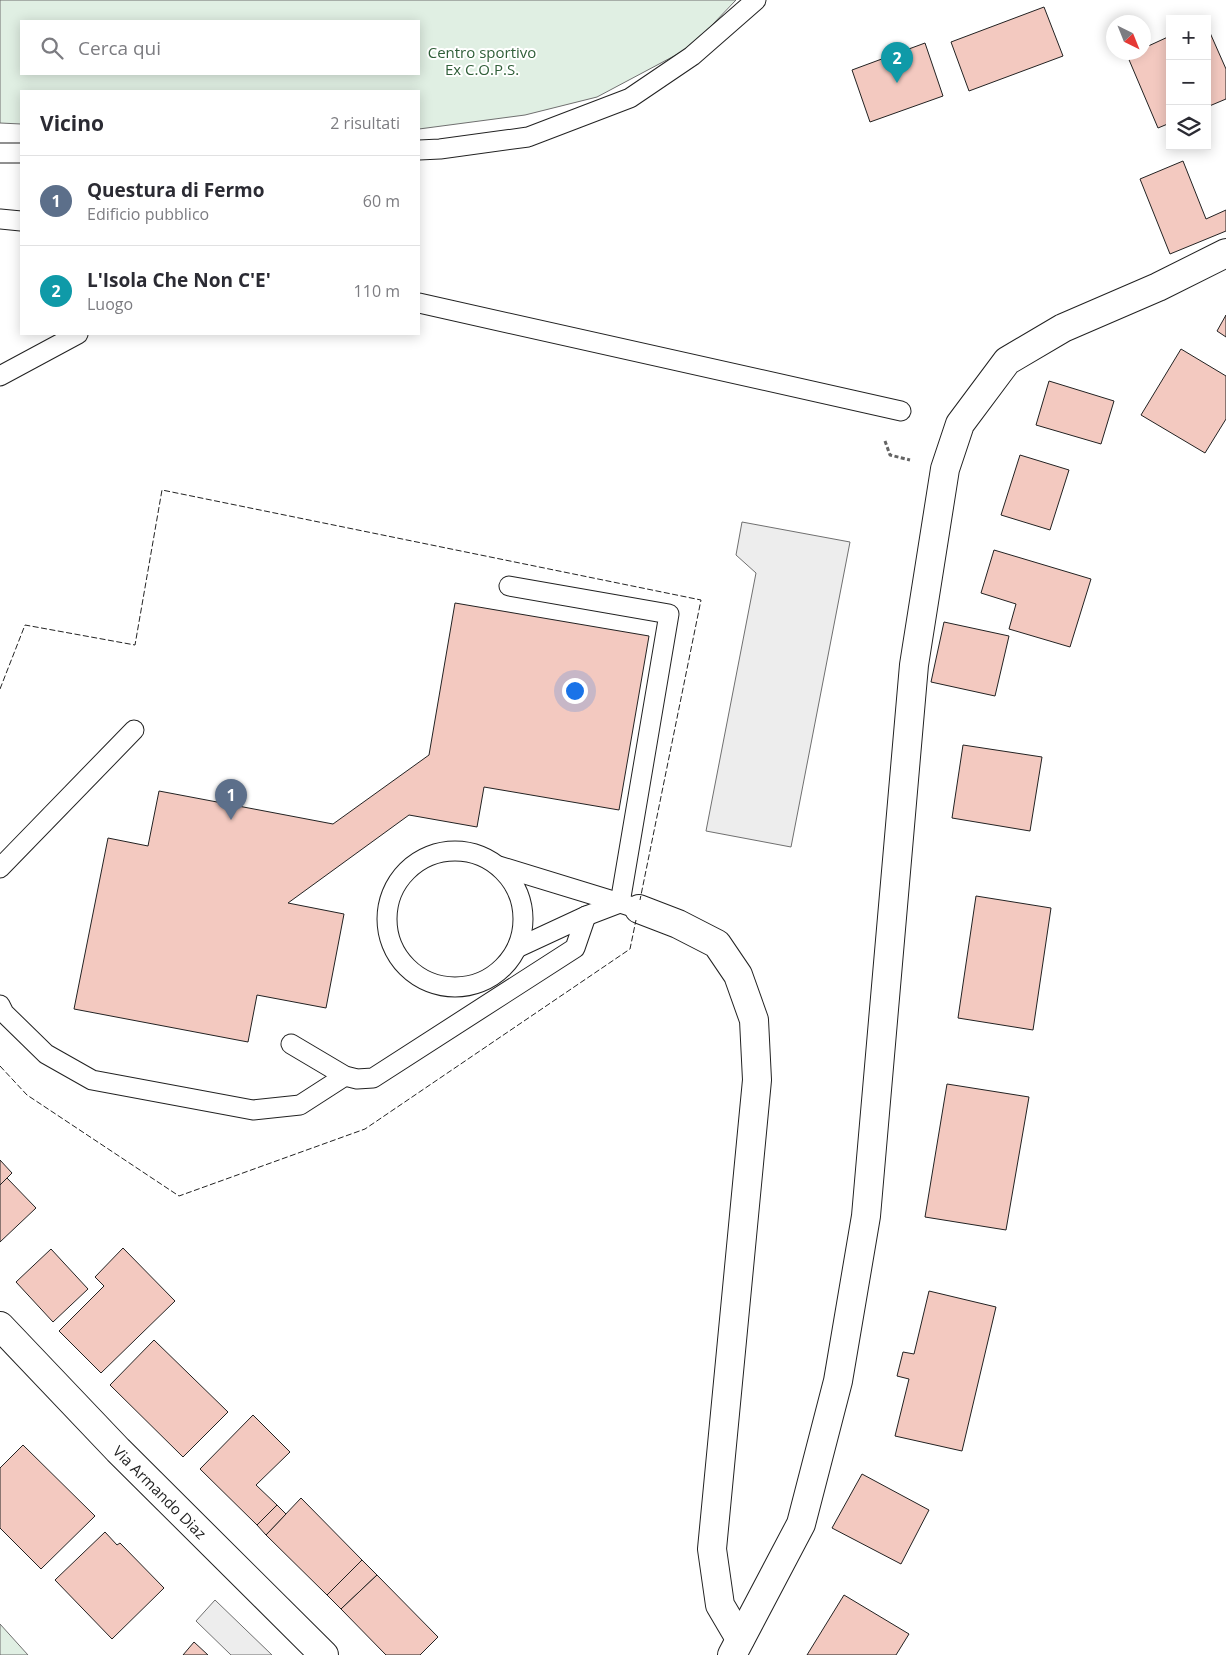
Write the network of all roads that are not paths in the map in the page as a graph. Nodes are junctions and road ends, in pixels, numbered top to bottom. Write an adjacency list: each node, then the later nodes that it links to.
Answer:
1 (756, 0): 2 (lane)
2 (420, 150)
3 (0, 153): 4 (lane)
4 (20, 153)
5 (0, 219): 6 (lane)
6 (20, 221)
7 (1226, 253): 25 (street)
8 (420, 303): 11 (lane)
9 (76, 335): 10 (lane)
10 (0, 376)
11 (901, 411)
12 (509, 586): 16 (lane)
13 (134, 730): 15 (lane)
14 (499, 866): 16 (lane); 18 (lane); 19 (lane)
15 (0, 868)
16 (630, 906): 17 (lane); 25 (street)
17 (586, 916): 18 (lane); 21 (lane)
18 (517, 948): 19 (lane)
19 (487, 980): 21 (lane)
20 (0, 1005): 23 (lane)
21 (459, 1022): 23 (lane)
22 (291, 1044): 23 (lane)
23 (345, 1076)
24 (0, 1326): 26 (street, Via Armando Diaz)
25 (736, 1647)
26 (324, 1655)

